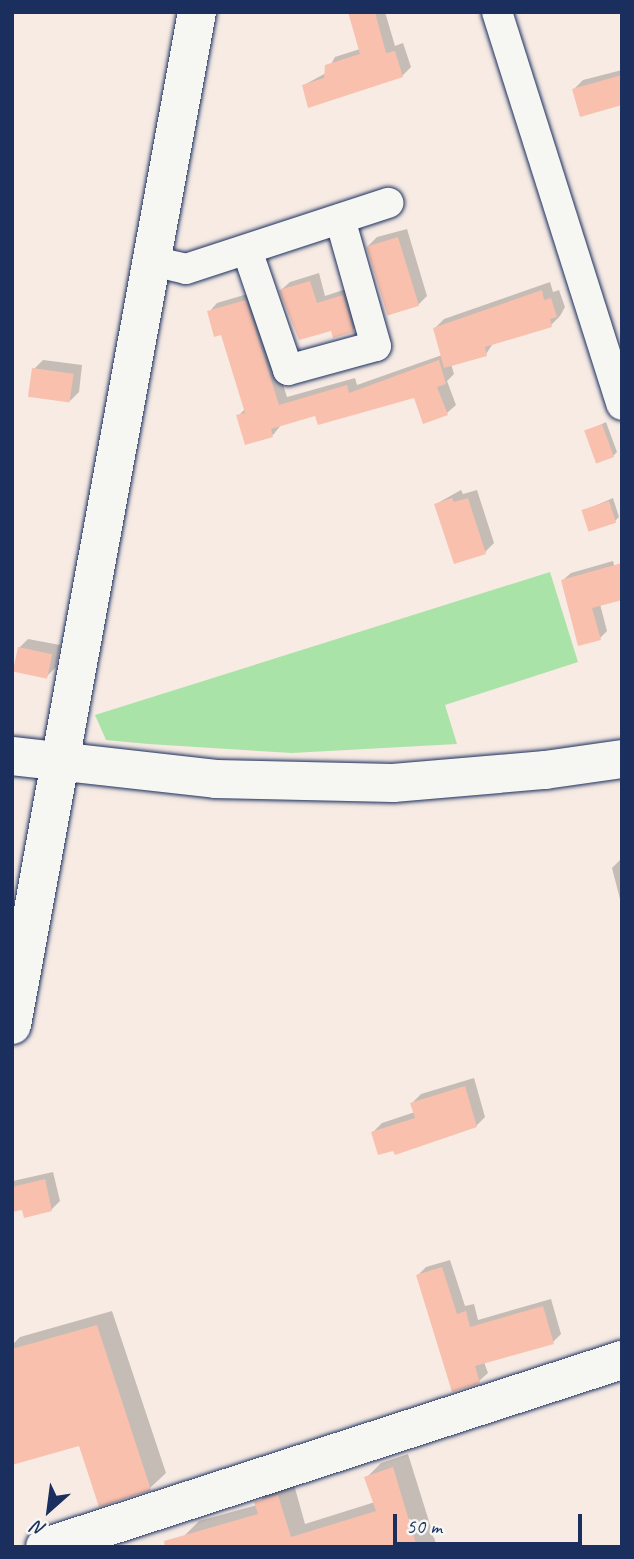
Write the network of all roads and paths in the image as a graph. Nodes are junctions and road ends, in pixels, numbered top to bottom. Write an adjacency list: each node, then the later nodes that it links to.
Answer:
1 (197, 12): 6 (street)
2 (497, 12): 7 (street)
3 (388, 203): 4 (street)
4 (340, 219): 5 (street); 5 (street)
5 (247, 250): 6 (street)
6 (152, 261): 10 (street)
7 (622, 405)
8 (12, 756): 10 (street)
9 (622, 758): 10 (street)
10 (61, 764): 11 (street)
11 (12, 1025)
12 (622, 1360): 13 (street)
13 (45, 1547)

